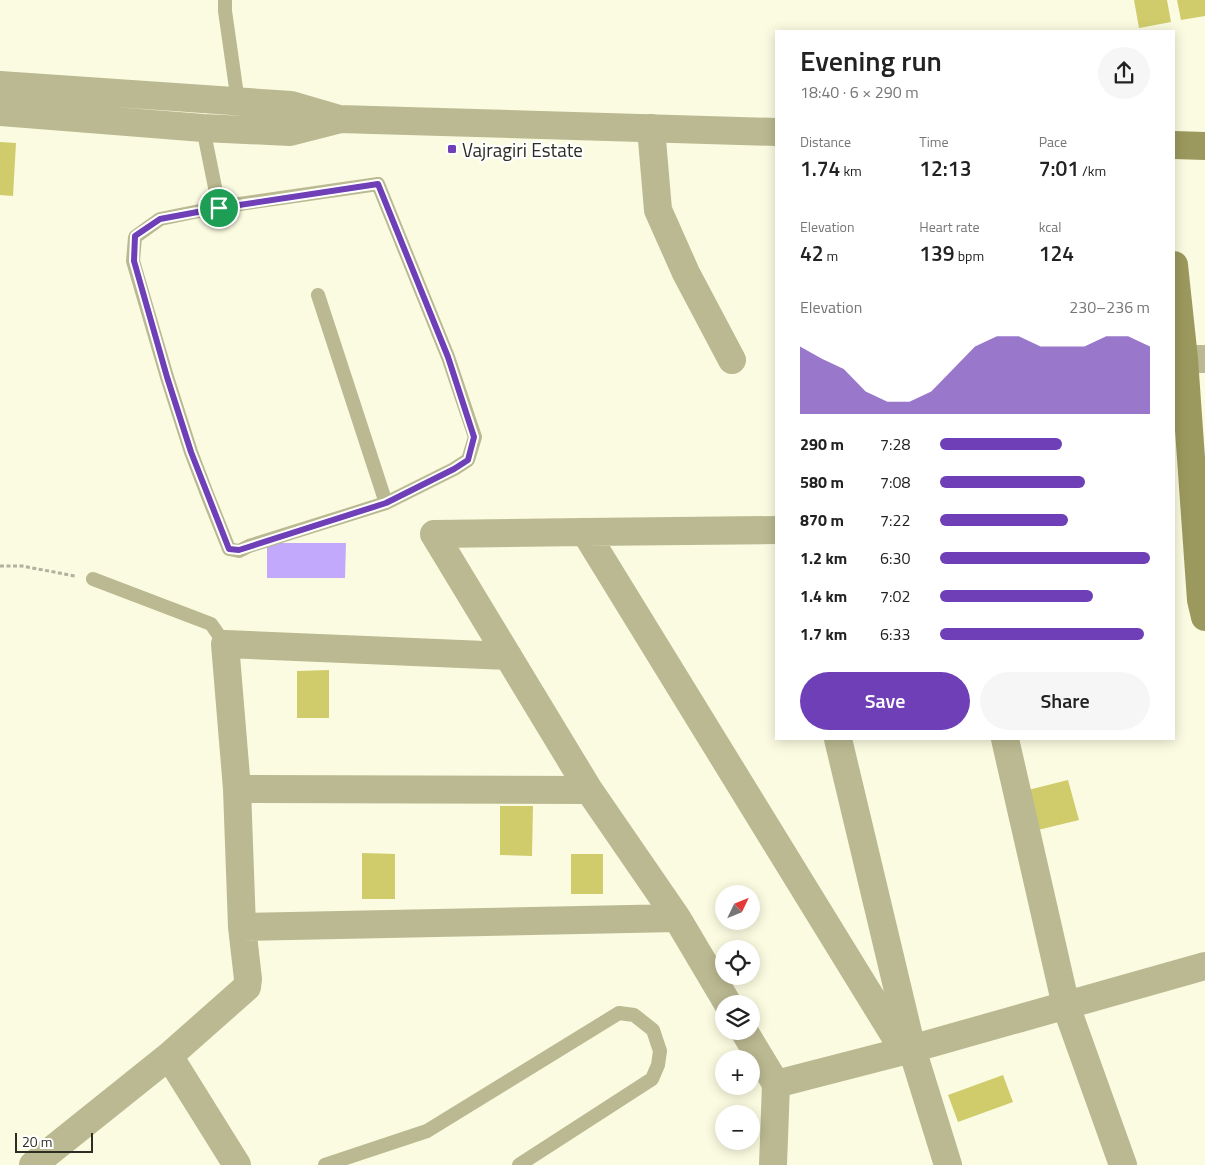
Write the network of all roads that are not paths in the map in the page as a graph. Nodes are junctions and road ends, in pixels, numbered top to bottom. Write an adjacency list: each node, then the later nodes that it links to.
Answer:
1 (225, 0): 3 (lane)
2 (0, 85): 3 (street)
3 (238, 102): 5 (street)
4 (0, 112): 6 (street)
5 (339, 119): 6 (street); 7 (street)
6 (203, 128): 11 (lane)
7 (651, 128): 8 (street); 15 (street)
8 (775, 132)
9 (1175, 146): 10 (main road)
10 (1205, 146)
11 (219, 208): 16 (lane); 16 (lane)
12 (1175, 269): 14 (main road)
13 (318, 295): 16 (lane)
14 (1195, 359): 20 (main road)
15 (732, 360)
16 (386, 503)
17 (775, 530): 18 (street)
18 (585, 532): 22 (street); 33 (street)
19 (93, 579): 21 (lane)
20 (1205, 617)
21 (225, 644): 22 (street); 25 (street)
22 (508, 656): 26 (street)
23 (838, 740): 33 (street)
24 (1005, 740): 31 (street)
25 (237, 789): 26 (street); 28 (street)
26 (589, 790): 27 (street)
27 (677, 918): 28 (street); 30 (street)
28 (242, 927): 34 (street)
29 (1205, 966): 31 (street)
30 (723, 995)
31 (1066, 1006): 33 (street); 43 (street)
32 (749, 1040): 35 (street)
33 (908, 1050): 35 (street); 42 (street)
34 (169, 1056): 36 (street); 38 (street)
35 (776, 1084): 41 (street)
36 (230, 1162)
37 (340, 1163): 39 (lane); 40 (lane)
38 (33, 1165)
39 (324, 1165)
40 (519, 1165)
41 (773, 1165)
42 (948, 1165)
43 (1123, 1165)

